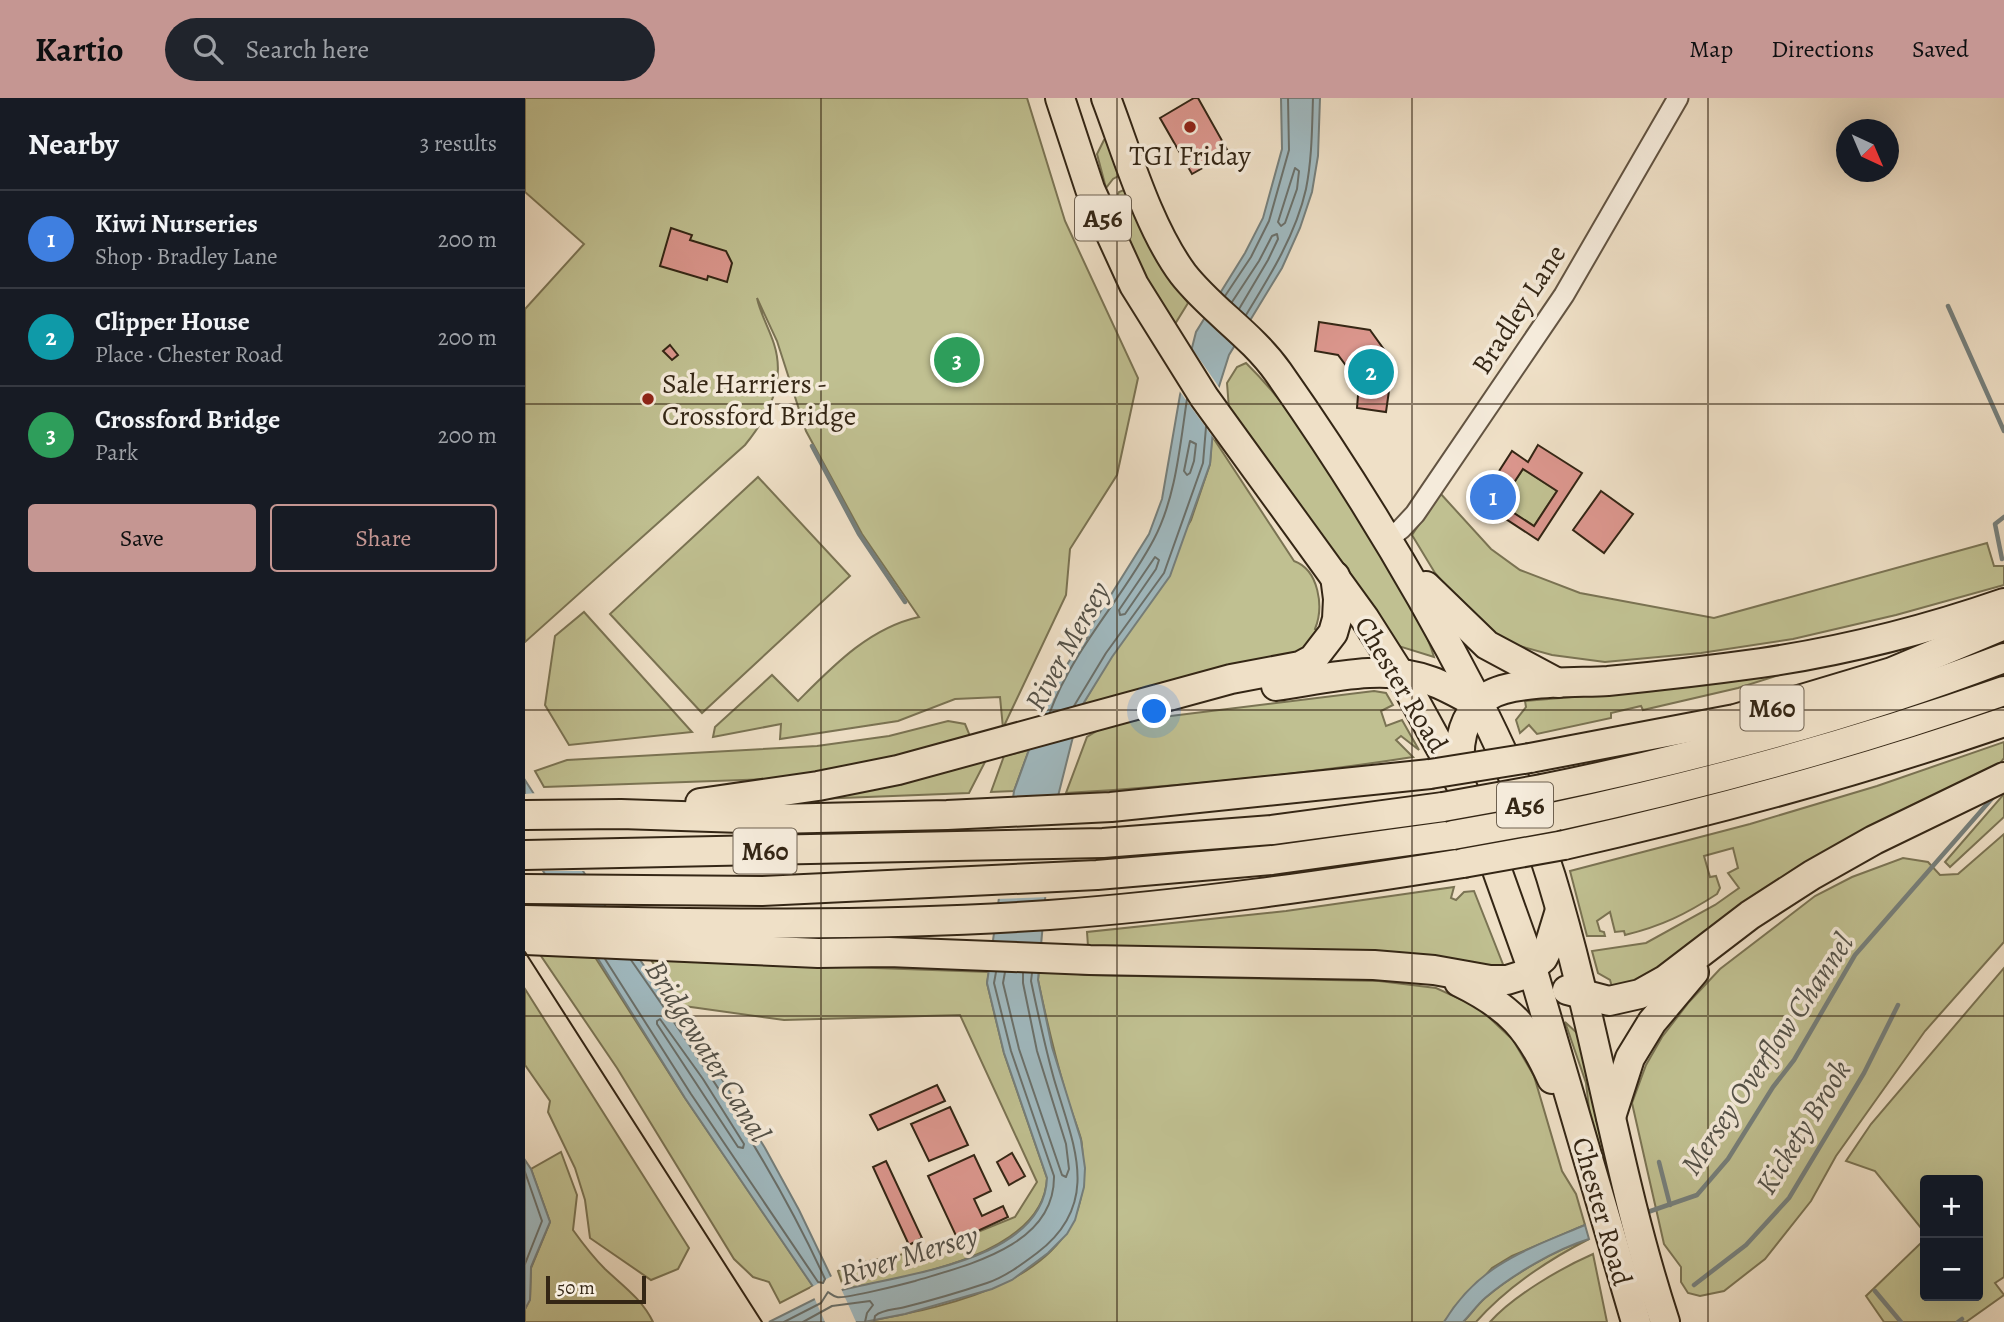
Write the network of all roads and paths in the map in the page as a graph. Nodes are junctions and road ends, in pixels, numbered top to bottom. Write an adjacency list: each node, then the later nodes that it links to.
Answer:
1 (1060, 98): 5 (highway, Chester Road / A56)
2 (1106, 98): 4 (highway, Chester Road / A56)
3 (1678, 98): 4 (street, Bradley Lane)
4 (1395, 551): 10 (highway); 12 (highway, Chester Road / A56)
5 (1335, 575): 9 (highway, Chester Road / A56); 13 (highway, M60)
6 (2004, 604): 10 (highway, M60)
7 (2004, 625): 17 (highway, M60, bridge)
8 (2004, 658): 19 (highway, M60, bridge)
9 (1400, 674): 12 (highway); 13 (highway, M60); 16 (highway, Chester Road / A56)
10 (1560, 683): 12 (highway, M60)
11 (2004, 691): 21 (highway, M60, bridge)
12 (1479, 705): 16 (highway, A56); 22 (highway, Chester Road / A56)
13 (1130, 707): 17 (highway, M60)
14 (2004, 722): 25 (highway, bridge)
15 (2004, 777): 20 (highway)
16 (1462, 787): 27 (highway, Chester Road / A56)
17 (621, 814): 18 (highway, M60)
18 (525, 815)
19 (525, 855)
20 (1812, 875): 28 (highway); 29 (highway)
21 (525, 890)
22 (1560, 910): 27 (highway); 28 (highway, Chester Road / A56)
23 (525, 920): 25 (highway)
24 (525, 929): 25 (highway)
25 (635, 934): 26 (highway); 27 (highway)
26 (525, 940)
27 (1514, 985): 28 (highway); 30 (highway, Chester Road / A56); 30 (highway)
28 (1583, 995): 29 (highway, Chester Road / A56)
29 (1611, 1117): 32 (highway, Chester Road / A56)
30 (1599, 1199): 31 (highway, Chester Road / A56)
31 (1636, 1322)
32 (1665, 1322)

